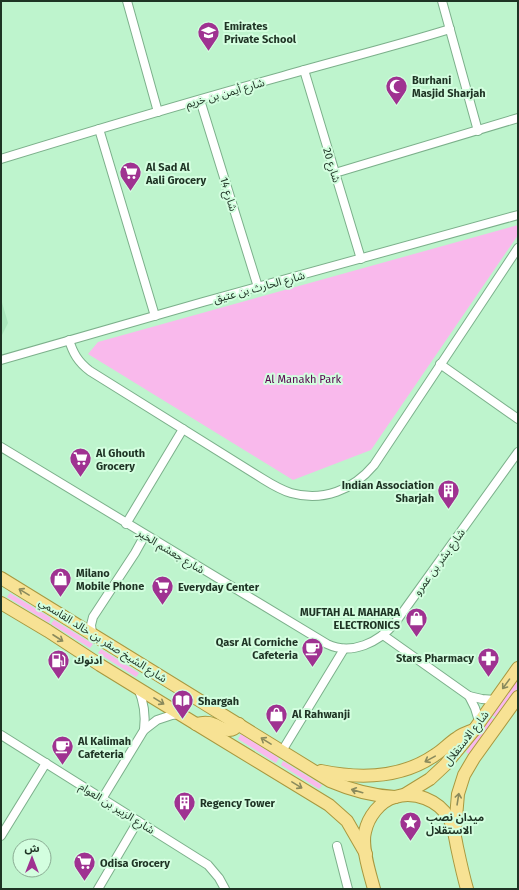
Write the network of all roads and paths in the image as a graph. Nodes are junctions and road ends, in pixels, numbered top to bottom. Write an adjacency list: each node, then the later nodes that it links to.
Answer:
1 (127, 1): 6 (street)
2 (442, 1): 3 (street)
3 (450, 30): 4 (street, شارع أيمن بن خريم); 9 (street)
4 (304, 70): 5 (street, شارع أيمن بن خريم); 11 (street, شارع 20)
5 (200, 100): 6 (street, شارع أيمن بن خريم); 15 (street, شارع 14)
6 (158, 112): 8 (street, شارع أيمن بن خريم)
7 (518, 118): 9 (street)
8 (99, 129): 10 (street, شارع أيمن بن خريم); 16 (street)
9 (478, 131): 11 (street)
10 (1, 159)
11 (335, 173): 14 (street, شارع 20)
12 (518, 215): 14 (street, شارع الحارث بن عتيق)
13 (518, 248): 19 (street)
14 (361, 259): 15 (street, شارع الحارث بن عتيق)
15 (258, 287): 16 (street, شارع الحارث بن عتيق)
16 (154, 316): 17 (street, شارع الحارث بن عتيق)
17 (69, 340): 18 (street, شارع الحارث بن عتيق); 21 (street)
18 (1, 360)
19 (440, 364): 20 (street); 21 (street)
20 (518, 419)
21 (183, 430): 24 (street)
22 (1, 447): 24 (street, شارع جعشم الخير)
23 (518, 452): 29 (street, شارع بشر بن عمرو)
24 (126, 524): 25 (street, شارع جعشم الخير)
25 (145, 535): 28 (street); 30 (street, شارع جعشم الخير)
26 (1, 578): 28 (main road, شارع الشيخ صقر بن خالد القاسمي, one-way to 26)
27 (1, 603): 32 (main road, شارع الشيخ صقر بن خالد القاسمي, one-way to 32)
28 (92, 634): 38 (main road, شارع الشيخ صقر بن خالد القاسمي)
29 (383, 635): 30 (street, شارع بشر بن عمرو); 33 (street)
30 (344, 649): 42 (street)
31 (518, 668): 35 (main road, شارع الاستقلال, one-way to 35)
32 (138, 688): 36 (main road, شارع الشيخ صقر بن خالد القاسمي, one-way to 36); 40 (street)
33 (469, 696): 35 (street); 39 (street)
34 (518, 697): 49 (main road, شارع الاستقلال, one-way to 34)
35 (495, 700): 39 (main road, شارع الاستقلال)
36 (179, 714): 37 (main road, شارع الشيخ صقر بن خالد القاسمي); 40 (street)
37 (196, 724): 38 (main road); 51 (main road, شارع الشيخ صقر بن خالد القاسمي, one-way to 51)
38 (239, 724): 42 (main road, شارع الشيخ صقر بن خالد القاسمي, one-way to 38)
39 (476, 725): 44 (main road, one-way to 44); 45 (main road, شارع الاستقلال)
40 (144, 730): 46 (street)
41 (1, 735): 43 (street, شارع الزبير بن العوام)
42 (282, 751): 44 (main road, شارع الشيخ صقر بن خالد القاسمي)
43 (46, 763): 46 (street, شارع الزبير بن العوام); 48 (street)
44 (310, 769): 45 (main road, شارع الشيخ صقر بن خالد القاسمي, one-way to 44)
45 (399, 796): 49 (main road, شارع الشيخ صقر بن خالد القاسمي); 51 (main road, شارع الاستقلال)
46 (102, 799): 47 (street, شارع الزبير بن العوام)
47 (138, 822): 52 (street); 53 (street, شارع الزبير بن العوام)
48 (1, 836)
49 (455, 838): 56 (main road)
50 (338, 846): 54 (street)
51 (366, 854): 55 (main road)
52 (98, 889)
53 (225, 889)
54 (348, 889)
55 (374, 889)
56 (467, 889)

